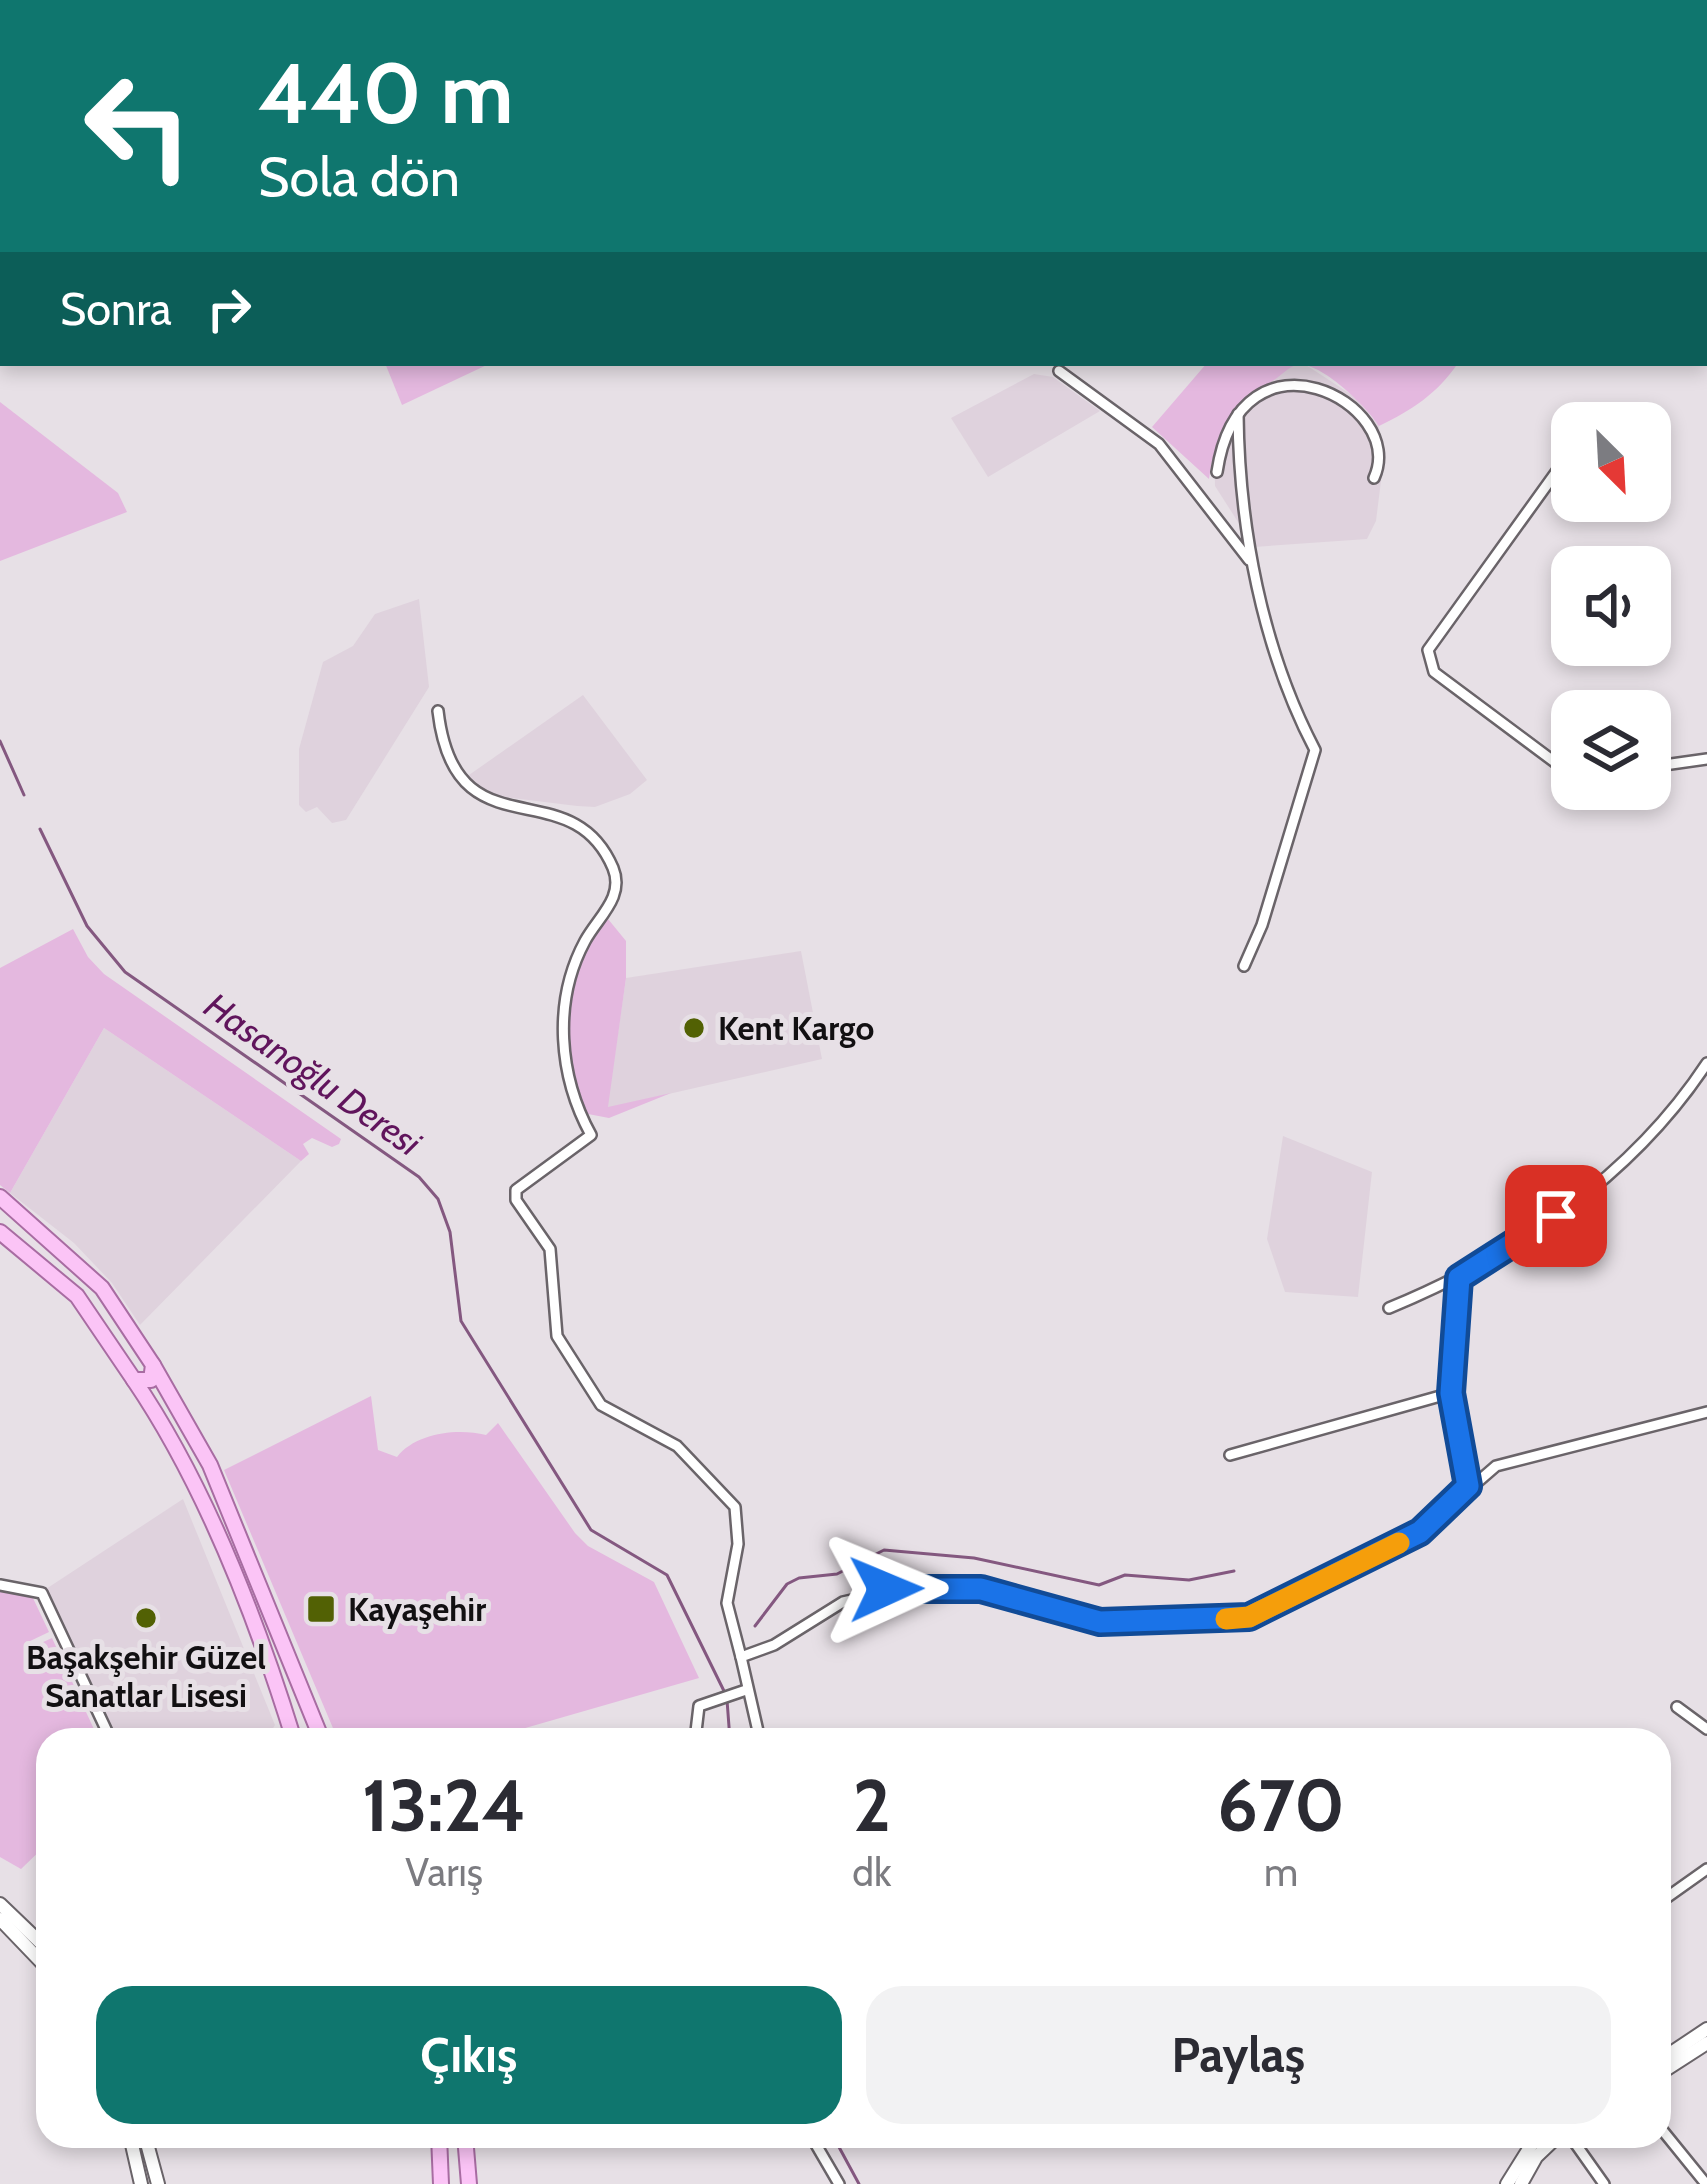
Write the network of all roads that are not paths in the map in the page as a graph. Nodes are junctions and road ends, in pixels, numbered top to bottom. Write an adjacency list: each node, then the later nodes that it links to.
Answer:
1 (1059, 371): 6 (street)
2 (1238, 414): 3 (street); 4 (street); 6 (street)
3 (1217, 472)
4 (1374, 478)
5 (1551, 479): 9 (street)
6 (1252, 564): 11 (street)
7 (438, 711): 24 (street)
8 (1707, 759): 10 (street)
9 (1551, 760)
10 (1671, 764)
11 (1244, 966)
12 (1707, 1064): 15 (street)
13 (0, 1197): 17 (main road)
14 (0, 1232): 18 (main road)
15 (1459, 1278): 16 (street); 19 (street)
16 (1389, 1308)
17 (153, 1365): 18 (main road); 29 (main road)
18 (134, 1380): 28 (main road)
19 (1451, 1393): 21 (street); 22 (street)
20 (1707, 1412): 22 (street)
21 (1230, 1455)
22 (1468, 1486): 24 (street)
23 (0, 1585): 27 (street)
24 (741, 1657): 25 (street)
25 (740, 1690): 30 (street); 31 (street)
26 (1677, 1707): 32 (street)
27 (105, 1728)
28 (289, 1728)
29 (317, 1728)
30 (695, 1728)
31 (755, 1728)
32 (1707, 1729)
33 (1707, 1869): 34 (street)
34 (1671, 1894)
35 (0, 1904): 37 (street)
36 (0, 1919): 38 (street)
37 (36, 1938)
38 (36, 1956)
39 (1705, 2040): 40 (street); 41 (street)
40 (1671, 2056)
41 (1671, 2065)
42 (1671, 2141): 58 (street)
43 (135, 2148): 51 (street)
44 (146, 2148): 51 (street)
45 (440, 2148): 52 (main road)
46 (466, 2148): 53 (main road)
47 (818, 2148): 54 (street)
48 (1530, 2148): 55 (street)
49 (1545, 2148): 56 (street)
50 (1578, 2148): 57 (street)
51 (149, 2184)
52 (441, 2184)
53 (469, 2184)
54 (839, 2184)
55 (1507, 2184)
56 (1521, 2184)
57 (1604, 2184)
58 (1706, 2184)

